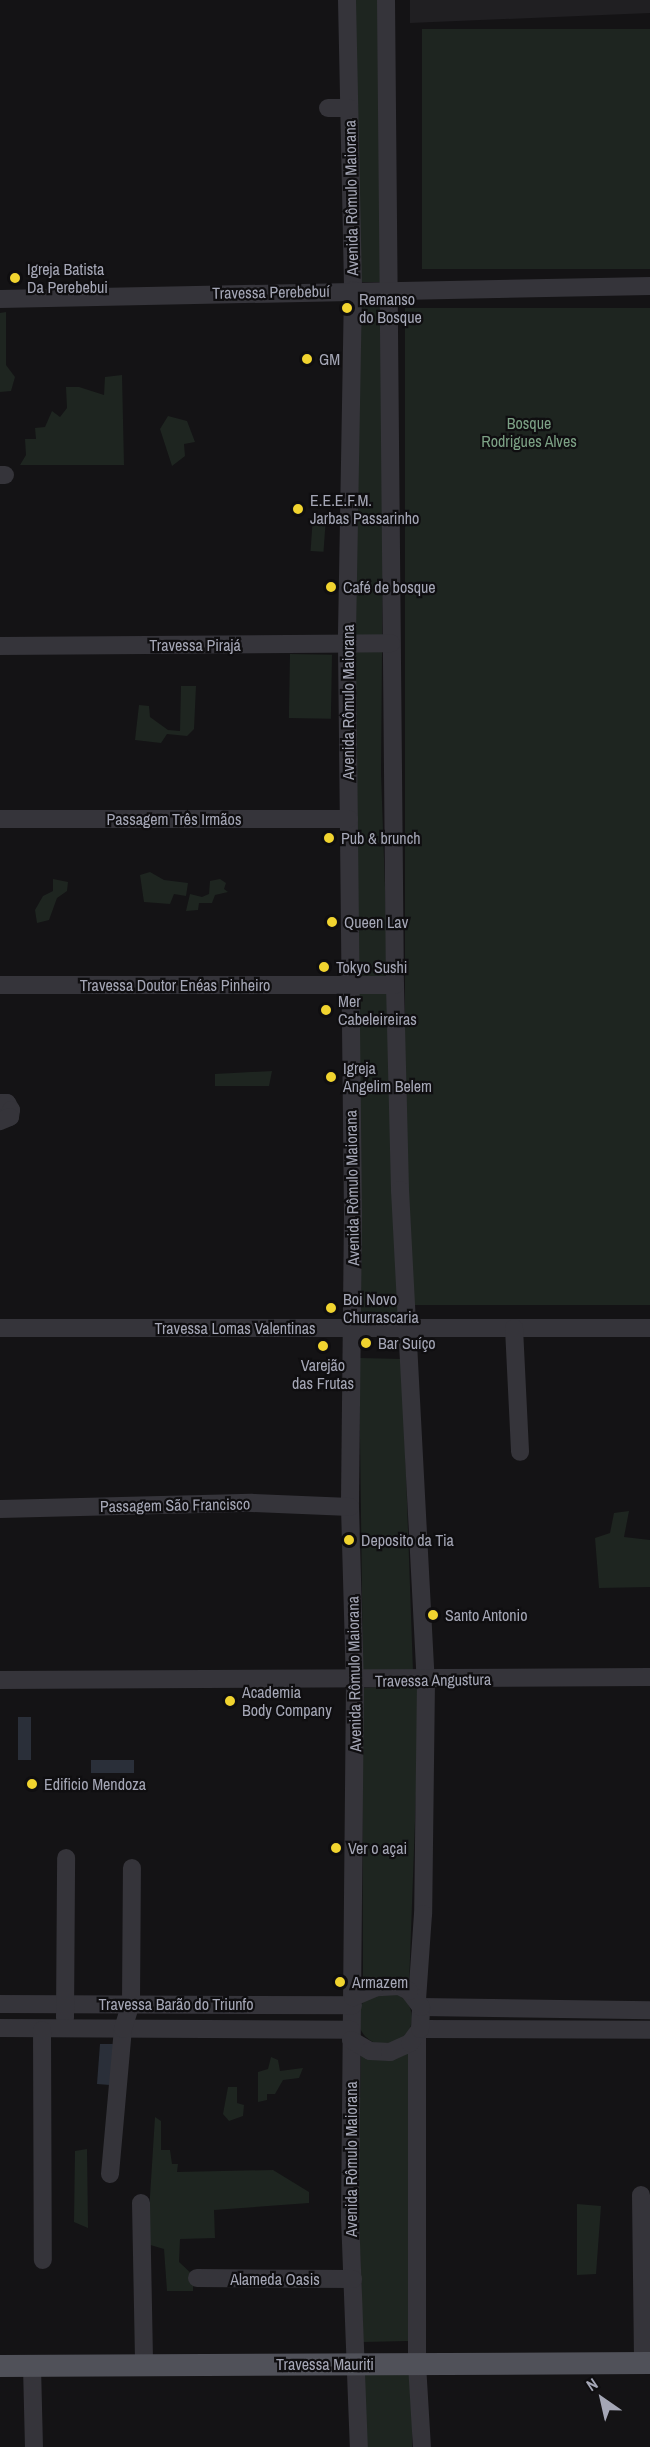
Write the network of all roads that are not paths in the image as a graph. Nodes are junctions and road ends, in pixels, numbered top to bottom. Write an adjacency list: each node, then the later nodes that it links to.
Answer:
1 (347, 0): 4 (street, Avenida Rômulo Maiorana)
2 (386, 0): 7 (street)
3 (328, 108): 4 (street, Avenida Rômulo Maiorana)
4 (349, 108): 6 (street, Avenida Rômulo Maiorana)
5 (650, 286): 7 (street, Travessa Perebebuí)
6 (353, 290): 7 (street, Travessa Perebebuí); 8 (street, Travessa Perebebuí); 10 (street, Avenida Rômulo Maiorana)
7 (390, 290): 9 (street)
8 (0, 299)
9 (391, 643): 10 (street, Travessa Pirajá); 16 (street)
10 (347, 644): 11 (street, Travessa Pirajá); 13 (street, Avenida Rômulo Maiorana)
11 (0, 646)
12 (0, 819): 13 (street, Passagem Três Irmãos)
13 (349, 819): 14 (street, Avenida Rômulo Maiorana)
14 (349, 984): 15 (street, Travessa Doutor Enéas Pinheiro); 16 (street, Travessa Doutor Enéas Pinheiro); 17 (street, Avenida Rômulo Maiorana)
15 (0, 985)
16 (395, 985): 18 (street)
17 (353, 1327): 18 (street, Travessa Lomas Valentinas); 19 (street, Travessa Lomas Valentinas); 23 (street, Avenida Rômulo Maiorana)
18 (407, 1327): 20 (street, Travessa Lomas Valentinas); 28 (street)
19 (0, 1328)
20 (514, 1328): 21 (street, Travessa Lomas Valentinas); 22 (street)
21 (650, 1328)
22 (520, 1452)
23 (350, 1507): 24 (street, Passagem São Francisco); 27 (street, Avenida Rômulo Maiorana)
24 (0, 1509)
25 (650, 1677): 28 (street, Travessa Angustura)
26 (0, 1680): 27 (street, Travessa Angustura)
27 (356, 1681): 28 (street, Travessa Angustura); 31 (street, Avenida Rômulo Maiorana)
28 (426, 1681): 33 (street)
29 (66, 1858): 36 (street)
30 (132, 1868): 32 (street)
31 (353, 2001): 33 (street); 35 (street, Travessa Barão do Triunfo); 47 (street, Avenida Rômulo Maiorana)
32 (131, 2003): 35 (street, Travessa Barão do Triunfo); 36 (street, Travessa Barão do Triunfo); 41 (street)
33 (418, 2003): 37 (street); 46 (street)
34 (0, 2004): 36 (street, Travessa Barão do Triunfo)
35 (258, 2004): 45 (street)
36 (64, 2006): 40 (street)
37 (593, 2009): 38 (street); 43 (street)
38 (650, 2010)
39 (0, 2028): 42 (street, Travessa Barão do Triunfo)
40 (65, 2028): 41 (street, Travessa Barão do Triunfo); 42 (street, Travessa Barão do Triunfo)
41 (123, 2029): 45 (street, Travessa Barão do Triunfo); 48 (street)
42 (42, 2030): 51 (street)
43 (593, 2030): 44 (street); 46 (street)
44 (650, 2030)
45 (258, 2031): 47 (street, Travessa Barão do Triunfo)
46 (418, 2032): 47 (street); 56 (street)
47 (351, 2035): 53 (street, Avenida Rômulo Maiorana)
48 (110, 2174)
49 (641, 2194): 54 (street)
50 (141, 2203): 57 (street)
51 (43, 2260)
52 (196, 2278): 53 (street, Alameda Oasis)
53 (353, 2279): 55 (street, Avenida Rômulo Maiorana)
54 (646, 2363): 56 (main road, Travessa Mauriti)
55 (355, 2364): 56 (main road, Travessa Mauriti); 57 (main road, Travessa Mauriti); 61 (street, Avenida Rômulo Maiorana)
56 (417, 2364): 62 (street)
57 (144, 2365): 59 (main road, Travessa Mauriti)
58 (0, 2366): 59 (main road, Travessa Mauriti)
59 (32, 2366): 60 (street)
60 (33, 2447)
61 (359, 2447)
62 (422, 2447)

